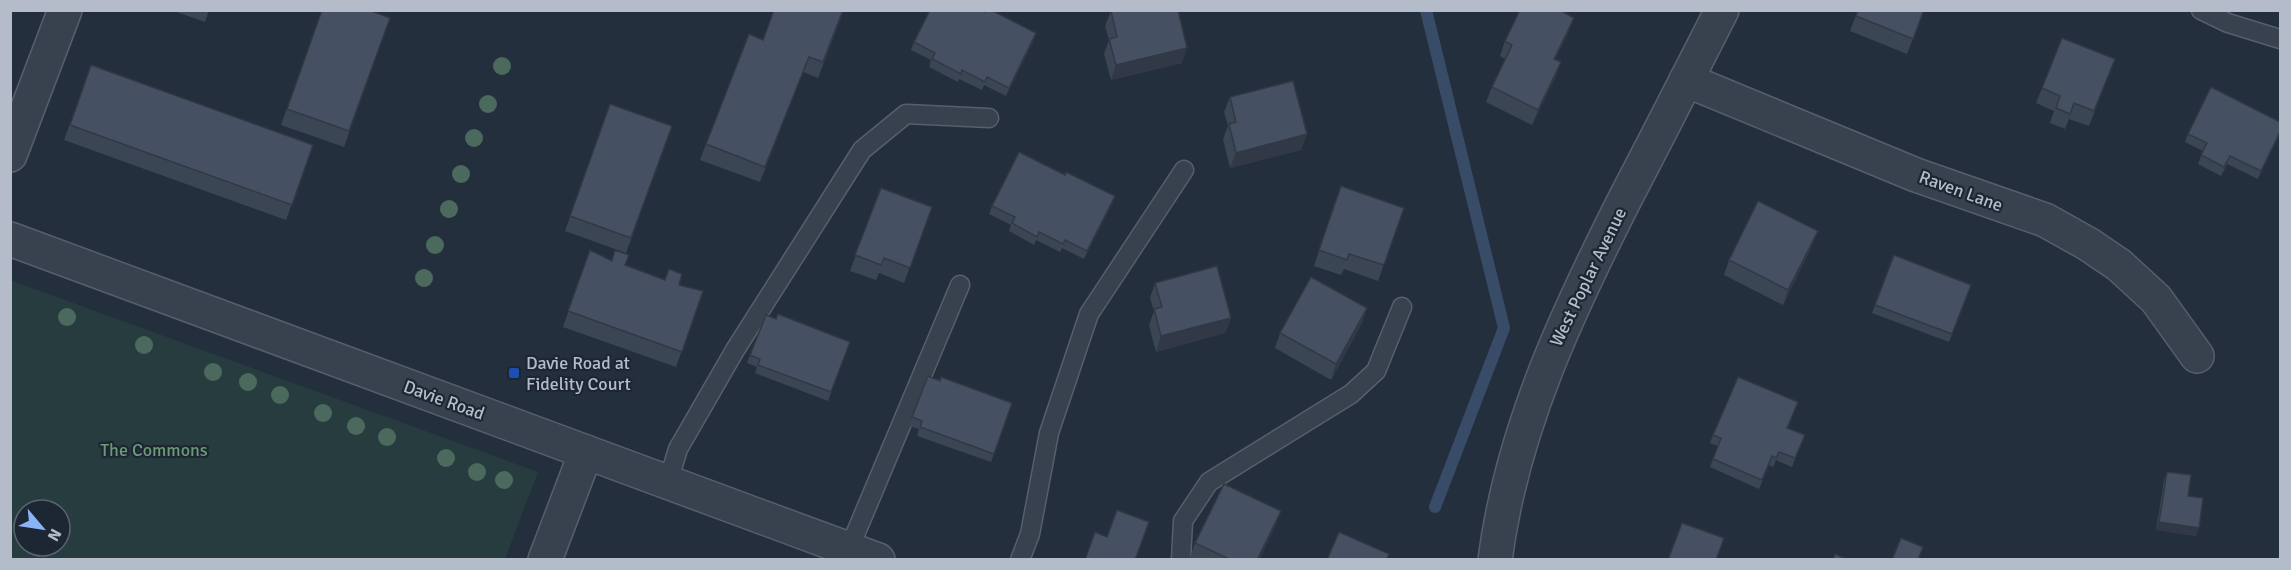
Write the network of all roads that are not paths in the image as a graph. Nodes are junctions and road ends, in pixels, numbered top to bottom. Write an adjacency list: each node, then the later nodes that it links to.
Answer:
1 (65, 10): 7 (street)
2 (1722, 10): 5 (street, West Poplar Avenue)
3 (2201, 10): 4 (lane)
4 (2280, 39)
5 (1686, 80): 12 (street, Raven Lane); 19 (street, West Poplar Avenue)
6 (989, 118): 14 (lane)
7 (10, 155)
8 (1184, 170): 17 (lane)
9 (10, 239): 13 (street, Davie Road)
10 (960, 285): 15 (lane)
11 (1402, 307): 18 (lane)
12 (2197, 356)
13 (586, 452): 14 (street, Davie Road); 16 (street)
14 (668, 482): 15 (street, Davie Road)
15 (863, 554)
16 (545, 560)
17 (1020, 560)
18 (1181, 560)
19 (1495, 560)

